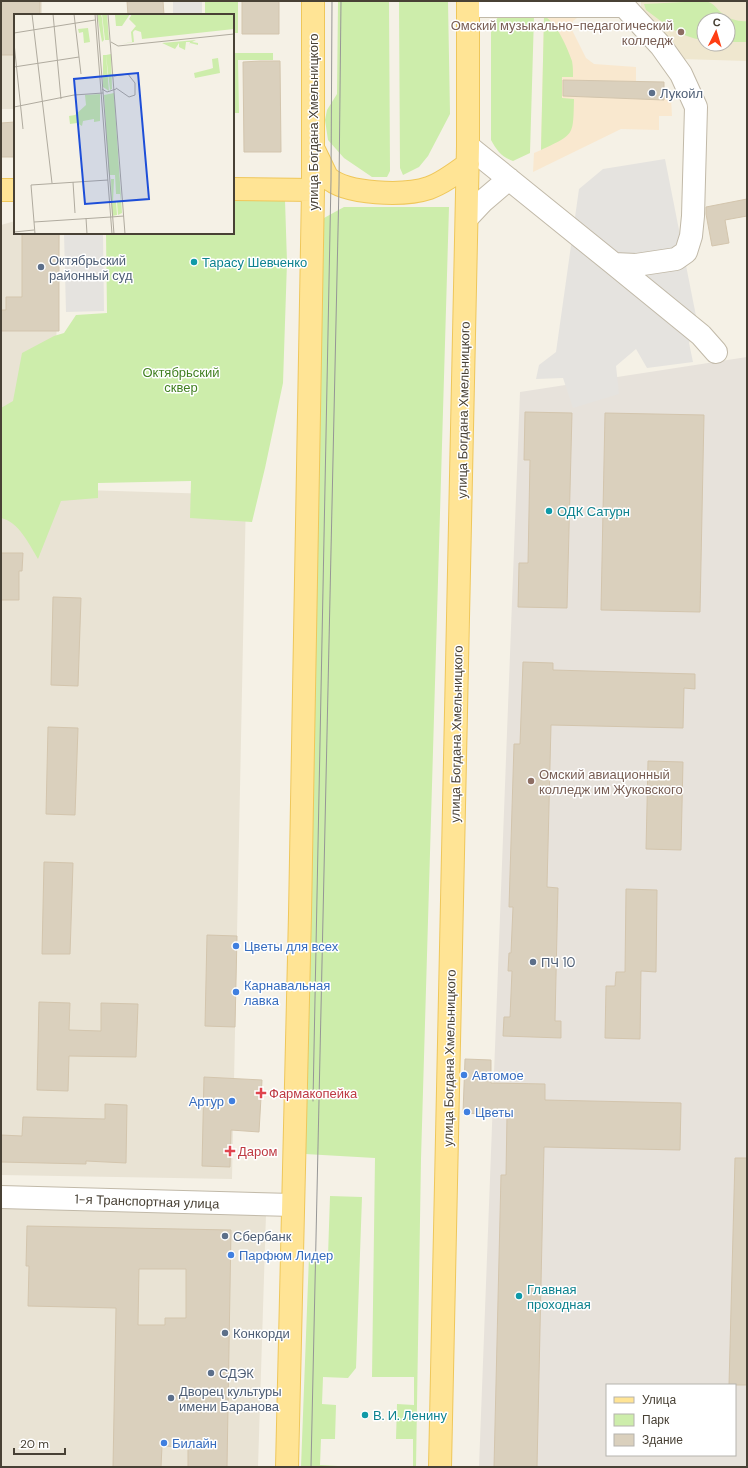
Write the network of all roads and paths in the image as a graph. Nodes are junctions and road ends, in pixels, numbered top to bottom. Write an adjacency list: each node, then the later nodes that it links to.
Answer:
1 (313, 1): 3 (main road, улица Богдана Хмельницкого)
2 (468, 4): 4 (main road, улица Богдана Хмельницкого); 11 (street)
3 (313, 149): 4 (main road); 9 (main road, улица Богдана Хмельницкого)
4 (468, 155): 5 (street); 10 (main road, улица Богдана Хмельницкого)
5 (509, 179): 10 (street); 11 (street)
6 (234, 189): 9 (main road)
7 (1, 190): 8 (main road)
8 (14, 190)
9 (313, 190): 14 (main road, улица Богдана Хмельницкого)
10 (467, 218): 16 (main road, улица Богдана Хмельницкого)
11 (614, 264): 12 (street)
12 (716, 352)
13 (1, 1197): 14 (street, 1-я Транспортная улица)
14 (293, 1205): 15 (main road, улица Богдана Хмельницкого)
15 (287, 1467)
16 (440, 1467)

